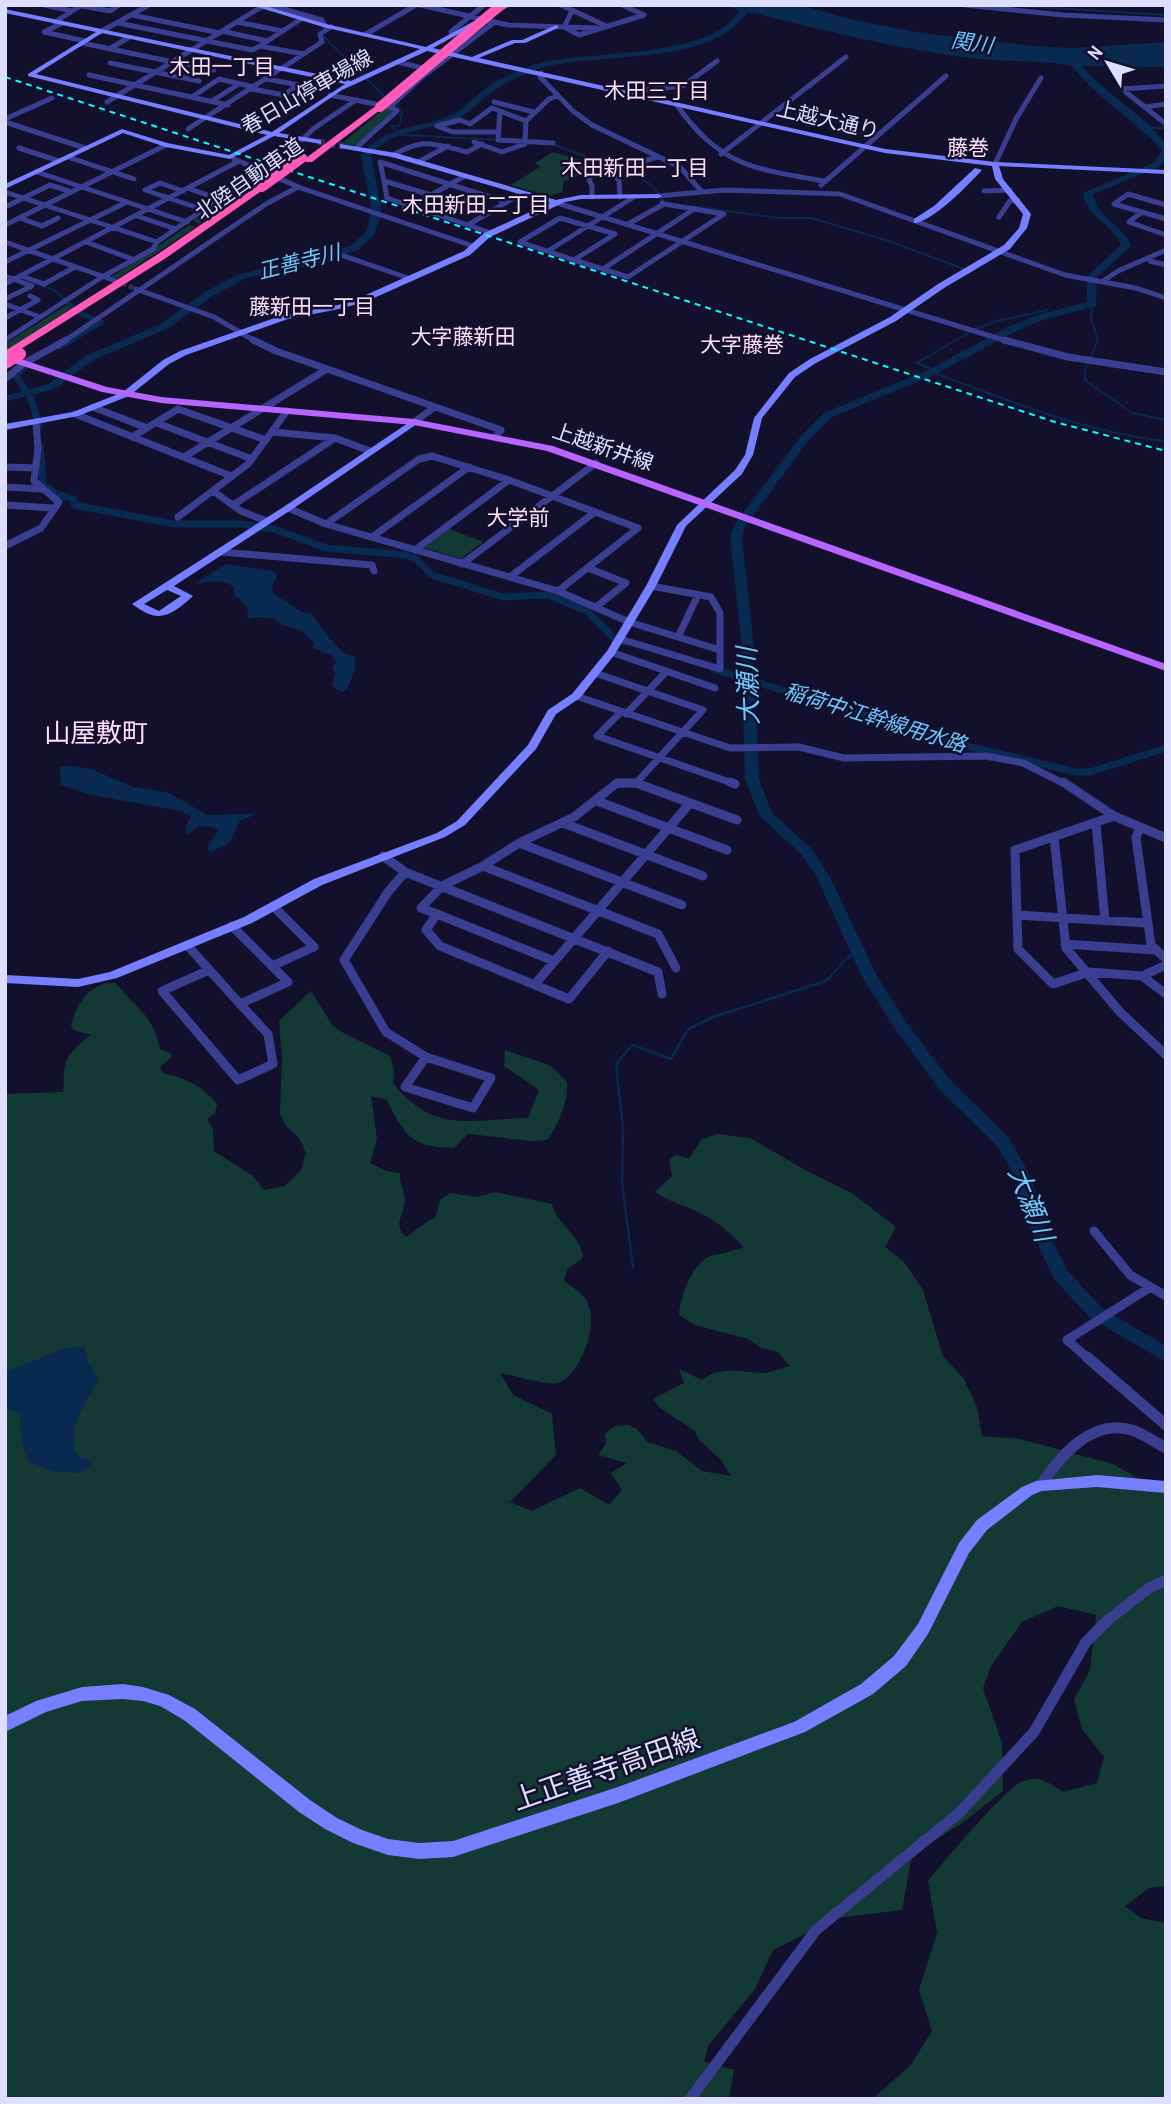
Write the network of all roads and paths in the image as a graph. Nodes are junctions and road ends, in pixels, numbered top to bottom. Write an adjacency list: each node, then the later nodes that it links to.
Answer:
1 (44, 5): 17 (street)
2 (82, 5): 3 (street); 17 (street)
3 (118, 5)
4 (149, 5): 19 (street)
5 (418, 5): 21 (street); 34 (street)
6 (484, 5): 21 (street)
7 (493, 5): 85 (highway, 北陸自動車道, bridge)
8 (501, 5): 85 (highway, 北陸自動車道, bridge)
9 (509, 5): 22 (street, 春日山停車場線)
10 (561, 5): 18 (street)
11 (622, 5): 29 (street)
12 (965, 5): 23 (street)
13 (258, 6): 14 (street); 20 (street); 25 (street)
14 (275, 6): 20 (street)
15 (6, 8): 24 (street)
16 (303, 9): 20 (street)
17 (72, 11): 24 (street)
18 (572, 11): 29 (street); 30 (street)
19 (132, 15): 26 (street); 33 (street)
20 (299, 15): 28 (street); 31 (street)
21 (470, 17): 22 (street); 35 (street)
22 (484, 20): 27 (street); 35 (street, 春日山停車場線); 45 (street)
23 (1166, 20)
24 (58, 22): 32 (street); 40 (street)
25 (237, 22): 31 (street); 33 (street)
26 (118, 23): 32 (street); 38 (street)
27 (507, 25): 30 (street); 36 (street)
28 (328, 26): 34 (street); 46 (street)
29 (608, 26): 30 (street)
30 (560, 27): 48 (street)
31 (282, 31): 39 (street)
32 (100, 32): 37 (street); 40 (street)
33 (221, 32): 38 (street); 39 (street)
34 (366, 34): 42 (street)
35 (453, 34): 42 (street, 春日山停車場線)
36 (487, 34)
37 (128, 38): 43 (street); 44 (street)
38 (207, 41): 41 (street); 44 (street)
39 (267, 41): 41 (street)
40 (83, 42): 43 (street); 73 (street)
41 (260, 46): 46 (street)
42 (428, 48): 45 (street); 51 (street, 春日山停車場線)
43 (109, 49): 49 (street)
44 (191, 51): 49 (street); 54 (street)
45 (453, 53): 48 (street); 55 (street)
46 (304, 54): 54 (street)
47 (846, 57): 94 (street)
48 (474, 58): 57 (street, 上越大通り)
49 (173, 61): 53 (street); 56 (street)
50 (717, 61): 71 (street)
51 (398, 62): 55 (street); 64 (street, 春日山停車場線)
52 (110, 63): 56 (street)
53 (214, 69)
54 (282, 69): 62 (street); 64 (street)
55 (431, 71): 85 (street)
56 (156, 72): 61 (street); 66 (street)
57 (538, 73): 71 (street, 上越大通り); 75 (street)
58 (89, 75): 66 (street)
59 (946, 76): 108 (street)
60 (1041, 78): 120 (street)
61 (187, 79): 63 (street); 70 (street)
62 (267, 79): 69 (street); 69 (street)
63 (199, 81)
64 (351, 83): 74 (street, 春日山停車場線)
65 (239, 84): 69 (street); 76 (street); 79 (street)
66 (135, 85): 70 (street); 73 (street)
67 (1154, 86): 68 (street); 72 (street); 86 (street)
68 (1166, 86)
69 (253, 88): 84 (street)
70 (166, 92): 76 (street)
71 (622, 92): 82 (street, 上越大通り)
72 (1166, 94)
73 (118, 95): 80 (street); 89 (street)
74 (330, 95): 78 (street); 98 (street, 春日山停車場線)
75 (558, 96): 88 (street); 115 (street)
76 (192, 97): 79 (street)
77 (52, 98): 90 (street)
78 (356, 100): 85 (street); 99 (street)
79 (212, 101): 84 (street)
80 (107, 102)
81 (495, 103): 87 (street); 88 (street); 91 (street)
82 (676, 104): 94 (street, 上越大通り); 113 (street)
83 (1166, 104): 86 (street)
84 (228, 105): 89 (street)
85 (381, 107): 111 (street); 222 (highway, 北陸自動車道)
86 (1144, 107): 95 (street)
87 (500, 111): 92 (street); 93 (street)
88 (534, 112): 92 (street)
89 (208, 118): 96 (street); 98 (street)
90 (5, 121): 110 (street)
91 (475, 121): 93 (street); 97 (street)
92 (526, 121): 100 (street)
93 (499, 122): 97 (street)
94 (761, 123): 108 (street, 上越大通り); 113 (street)
95 (1166, 124)
96 (188, 129)
97 (498, 132): 100 (street)
98 (273, 134): 99 (street); 116 (street, 春日山停車場線)
99 (302, 140): 101 (street)
100 (527, 141): 103 (street); 104 (street)
101 (318, 142)
102 (474, 142): 104 (street)
103 (553, 143)
104 (482, 144): 107 (street)
105 (166, 145): 110 (street, 春日山停車場線); 116 (street, 春日山停車場線); 124 (street)
106 (343, 146): 111 (street)
107 (448, 146): 112 (street); 119 (street)
108 (865, 146): 120 (street, 上越大通り); 131 (street)
109 (19, 148): 117 (street)
110 (85, 148): 114 (street)
111 (359, 149): 112 (street)
112 (389, 154): 119 (street)
113 (721, 154): 131 (street)
114 (68, 156): 117 (street); 124 (street)
115 (658, 156): 125 (street); 138 (street)
116 (230, 157): 118 (street)
117 (59, 161): 123 (street)
118 (239, 161): 127 (street); 136 (street)
119 (418, 162): 128 (street)
120 (995, 164): 121 (street, 上越大通り); 137 (street)
121 (1118, 169): 126 (main road)
122 (978, 170): 174 (street)
123 (37, 172): 133 (street); 135 (street)
124 (114, 172): 129 (street); 133 (street)
125 (608, 172): 146 (street); 147 (street)
126 (1163, 172)
127 (264, 173): 134 (street); 151 (street)
128 (463, 177): 132 (street); 143 (street)
129 (134, 179)
130 (384, 181): 132 (street); 144 (street); 159 (street)
131 (824, 181): 139 (street)
132 (450, 184): 142 (street); 144 (street)
133 (81, 187): 141 (street); 153 (street)
134 (298, 187): 191 (street); 212 (street)
135 (5, 189): 149 (street)
136 (187, 190): 150 (street); 150 (street); 151 (street)
137 (1010, 190): 140 (street); 152 (street)
138 (701, 191): 139 (street); 145 (street)
139 (817, 191): 174 (street)
140 (985, 191)
141 (72, 192): 149 (street); 157 (street)
142 (477, 193): 154 (street); 166 (street)
143 (522, 193): 154 (street); 155 (street)
144 (430, 195): 159 (street)
145 (660, 196): 148 (street); 156 (street)
146 (592, 197): 147 (street); 155 (street)
147 (620, 197): 148 (street)
148 (634, 197): 168 (street)
149 (24, 198): 157 (street); 160 (street)
150 (169, 199): 162 (street); 163 (street)
151 (219, 199): 163 (street)
152 (1018, 200): 169 (street); 195 (street)
153 (127, 202): 162 (street); 173 (street)
154 (506, 202): 177 (street)
155 (557, 203): 168 (street); 184 (street)
156 (664, 204): 161 (street); 178 (street)
157 (46, 205): 170 (street); 173 (street)
158 (1166, 205): 164 (street)
159 (411, 206): 166 (street)
160 (5, 207)
161 (694, 209): 185 (street); 187 (street)
162 (149, 210): 167 (street); 175 (street)
163 (204, 210): 175 (street)
164 (1142, 212): 172 (street); 186 (street)
165 (5, 214): 170 (street)
166 (439, 215): 177 (street)
167 (136, 216): 181 (street); 182 (street)
168 (603, 217): 178 (street); 180 (street)
169 (999, 217)
170 (19, 218): 176 (street); 179 (street)
171 (58, 218): 179 (street)
172 (1166, 219)
173 (90, 220): 181 (street); 192 (street)
174 (917, 221): 195 (street)
175 (187, 222): 182 (street)
176 (5, 225)
177 (468, 225): 184 (street)
178 (628, 225): 185 (street)
179 (42, 226): 183 (street)
180 (588, 226): 194 (street); 194 (street); 199 (street)
181 (114, 228): 189 (street); 190 (street)
182 (176, 229): 190 (street)
183 (31, 231)
184 (491, 233): 191 (street)
185 (658, 233): 187 (street); 204 (street)
186 (1166, 235)
187 (682, 241): 204 (street); 217 (street)
188 (5, 242): 192 (street)
189 (86, 242): 197 (street); 198 (street)
190 (157, 242): 198 (street)
191 (476, 247): 208 (street)
192 (28, 250): 197 (street); 201 (street)
193 (1166, 250): 200 (street)
194 (548, 251): 199 (street)
195 (1000, 252): 210 (street); 217 (street)
196 (344, 256): 208 (street)
197 (52, 259): 203 (street); 206 (street)
198 (132, 259): 207 (street)
199 (574, 260): 204 (street)
200 (1150, 261): 202 (street); 210 (street)
201 (5, 262)
202 (1166, 265)
203 (75, 268): 206 (street); 207 (street)
204 (603, 269)
205 (5, 276): 206 (street)
206 (18, 277): 211 (street); 215 (street)
207 (102, 277): 209 (street); 219 (street)
208 (408, 278): 220 (street)
209 (113, 280)
210 (1100, 281): 214 (street)
211 (5, 284)
212 (139, 289): 220 (street); 222 (street)
213 (30, 296): 216 (street)
214 (1166, 298)
215 (5, 302): 216 (street)
216 (20, 310): 218 (street); 219 (street)
217 (906, 310): 225 (street); 258 (street)
218 (5, 317)
219 (40, 317): 221 (street)
220 (239, 333): 224 (street); 227 (main road)
221 (5, 340)
222 (13, 357): 223 (highway, 北陸自動車道, bridge); 226 (street); 227 (main road, 上越新井線)
223 (5, 363)
224 (327, 369): 229 (street); 230 (street)
225 (1166, 372)
226 (5, 379)
227 (126, 394): 228 (street); 230 (main road, 上越新井線)
228 (93, 407): 232 (street); 237 (street)
229 (435, 407): 235 (street); 241 (street)
230 (260, 410): 231 (main road, 上越新井線); 238 (street)
231 (287, 411): 235 (main road, 上越新井線); 239 (street)
232 (75, 414): 233 (street); 240 (street)
233 (36, 422): 236 (street); 251 (street)
234 (157, 422): 237 (street); 238 (street); 244 (street)
235 (414, 422): 241 (main road, 上越新井線); 245 (street)
236 (5, 427)
237 (147, 428): 240 (street)
238 (232, 428): 243 (street); 244 (street)
239 (273, 432): 242 (street); 243 (street)
240 (132, 436): 246 (street)
241 (496, 436): 248 (main road, 上越新井線)
242 (335, 438): 245 (street); 260 (street)
243 (266, 440): 247 (street)
244 (207, 443): 246 (street); 247 (street)
245 (370, 451): 262 (street)
246 (184, 457): 252 (street)
247 (252, 459): 252 (street)
248 (596, 463): 257 (street); 258 (main road, 上越新井線)
249 (5, 467): 251 (street)
250 (469, 467): 253 (street); 266 (street); 267 (street)
251 (36, 468): 255 (street)
252 (231, 476): 256 (street)
253 (509, 480): 257 (street); 269 (street)
254 (5, 487): 255 (street)
255 (41, 489): 261 (street)
256 (213, 491): 260 (street); 264 (street)
257 (553, 496): 263 (street); 271 (street)
258 (707, 504): 276 (street); 285 (main road, 上越新井線)
259 (5, 505): 261 (street)
260 (233, 505): 265 (street)
261 (52, 508): 268 (street)
262 (288, 508): 265 (street); 266 (street)
263 (596, 512): 272 (street); 274 (street)
264 (178, 517)
265 (266, 521): 270 (street)
266 (326, 524): 267 (street)
267 (372, 537): 269 (street)
268 (5, 546)
269 (415, 550): 271 (street)
270 (221, 552): 273 (street); 275 (street)
271 (462, 564): 274 (street)
272 (588, 568): 277 (street); 279 (street)
273 (374, 572)
274 (510, 577): 277 (street)
275 (167, 586)
276 (651, 586): 278 (street); 280 (street)
277 (558, 591): 279 (street)
278 (698, 595): 281 (street); 283 (street)
279 (596, 607): 280 (street)
280 (629, 622): 281 (street); 282 (street)
281 (678, 637): 283 (street)
282 (620, 639): 283 (street); 284 (street)
283 (720, 650)
284 (611, 652): 286 (street); 287 (street)
285 (1166, 668)
286 (666, 672): 288 (street); 289 (street)
287 (595, 673): 289 (street); 290 (street)
288 (715, 688)
289 (648, 691): 291 (street); 292 (street)
290 (576, 696): 291 (street); 311 (street)
291 (624, 713): 292 (street); 295 (street)
292 (681, 732): 294 (street); 295 (street)
293 (766, 748): 294 (street); 300 (street)
294 (739, 750)
295 (658, 757): 296 (street); 297 (street)
296 (636, 783): 298 (street); 299 (street)
297 (736, 784)
298 (597, 801): 302 (street); 305 (street)
299 (690, 803): 301 (street); 305 (street)
300 (1114, 816): 303 (street); 304 (street)
301 (737, 820)
302 (563, 823): 308 (street); 310 (street)
303 (1096, 823): 306 (street); 323 (street)
304 (1140, 827): 307 (street); 324 (street)
305 (668, 828): 309 (street); 310 (street)
306 (1054, 837): 321 (street); 322 (street)
307 (1166, 838)
308 (519, 843): 312 (street); 315 (street)
309 (727, 850)
310 (645, 855): 314 (street); 315 (street)
311 (383, 856): 313 (street); 318 (street)
312 (483, 866): 316 (street); 319 (street)
313 (404, 872): 316 (street); 345 (street)
314 (703, 876)
315 (622, 882): 317 (street); 319 (street)
316 (442, 886): 320 (street); 326 (street)
317 (682, 905)
318 (274, 906): 325 (street); 334 (street)
319 (598, 911): 326 (street); 335 (street)
320 (437, 914): 332 (street); 340 (street)
321 (1017, 915): 322 (street); 337 (street)
322 (1063, 919): 323 (street); 327 (street)
323 (1105, 921): 324 (street)
324 (1147, 923): 329 (street)
325 (232, 926): 328 (street); 334 (street)
326 (575, 938): 330 (street); 332 (street)
327 (1065, 944): 329 (street); 337 (street)
328 (187, 945): 336 (street); 339 (street)
329 (1156, 950): 331 (street)
330 (608, 951): 340 (street); 341 (street)
331 (1166, 959)
332 (554, 961): 340 (street)
333 (1166, 965): 338 (street)
334 (272, 966): 343 (street)
335 (676, 968)
336 (209, 970): 343 (street); 343 (street)
337 (1089, 972): 338 (street); 344 (street)
338 (1142, 976): 342 (street)
339 (5, 979)
340 (535, 984)
341 (662, 994)
342 (1166, 994)
343 (240, 1004)
344 (1166, 1055)
345 (426, 1058): 345 (street)
346 (1094, 1231): 347 (street)
347 (1149, 1288): 348 (street); 349 (street)
348 (1166, 1296)
349 (1166, 1425)
350 (1166, 1448): 351 (street)
351 (1041, 1485): 352 (main road, 上正善寺高田線); 354 (main road, 上正善寺高田線)
352 (1166, 1487)
353 (1166, 1580): 355 (street)
354 (5, 1725)
355 (690, 2099)

